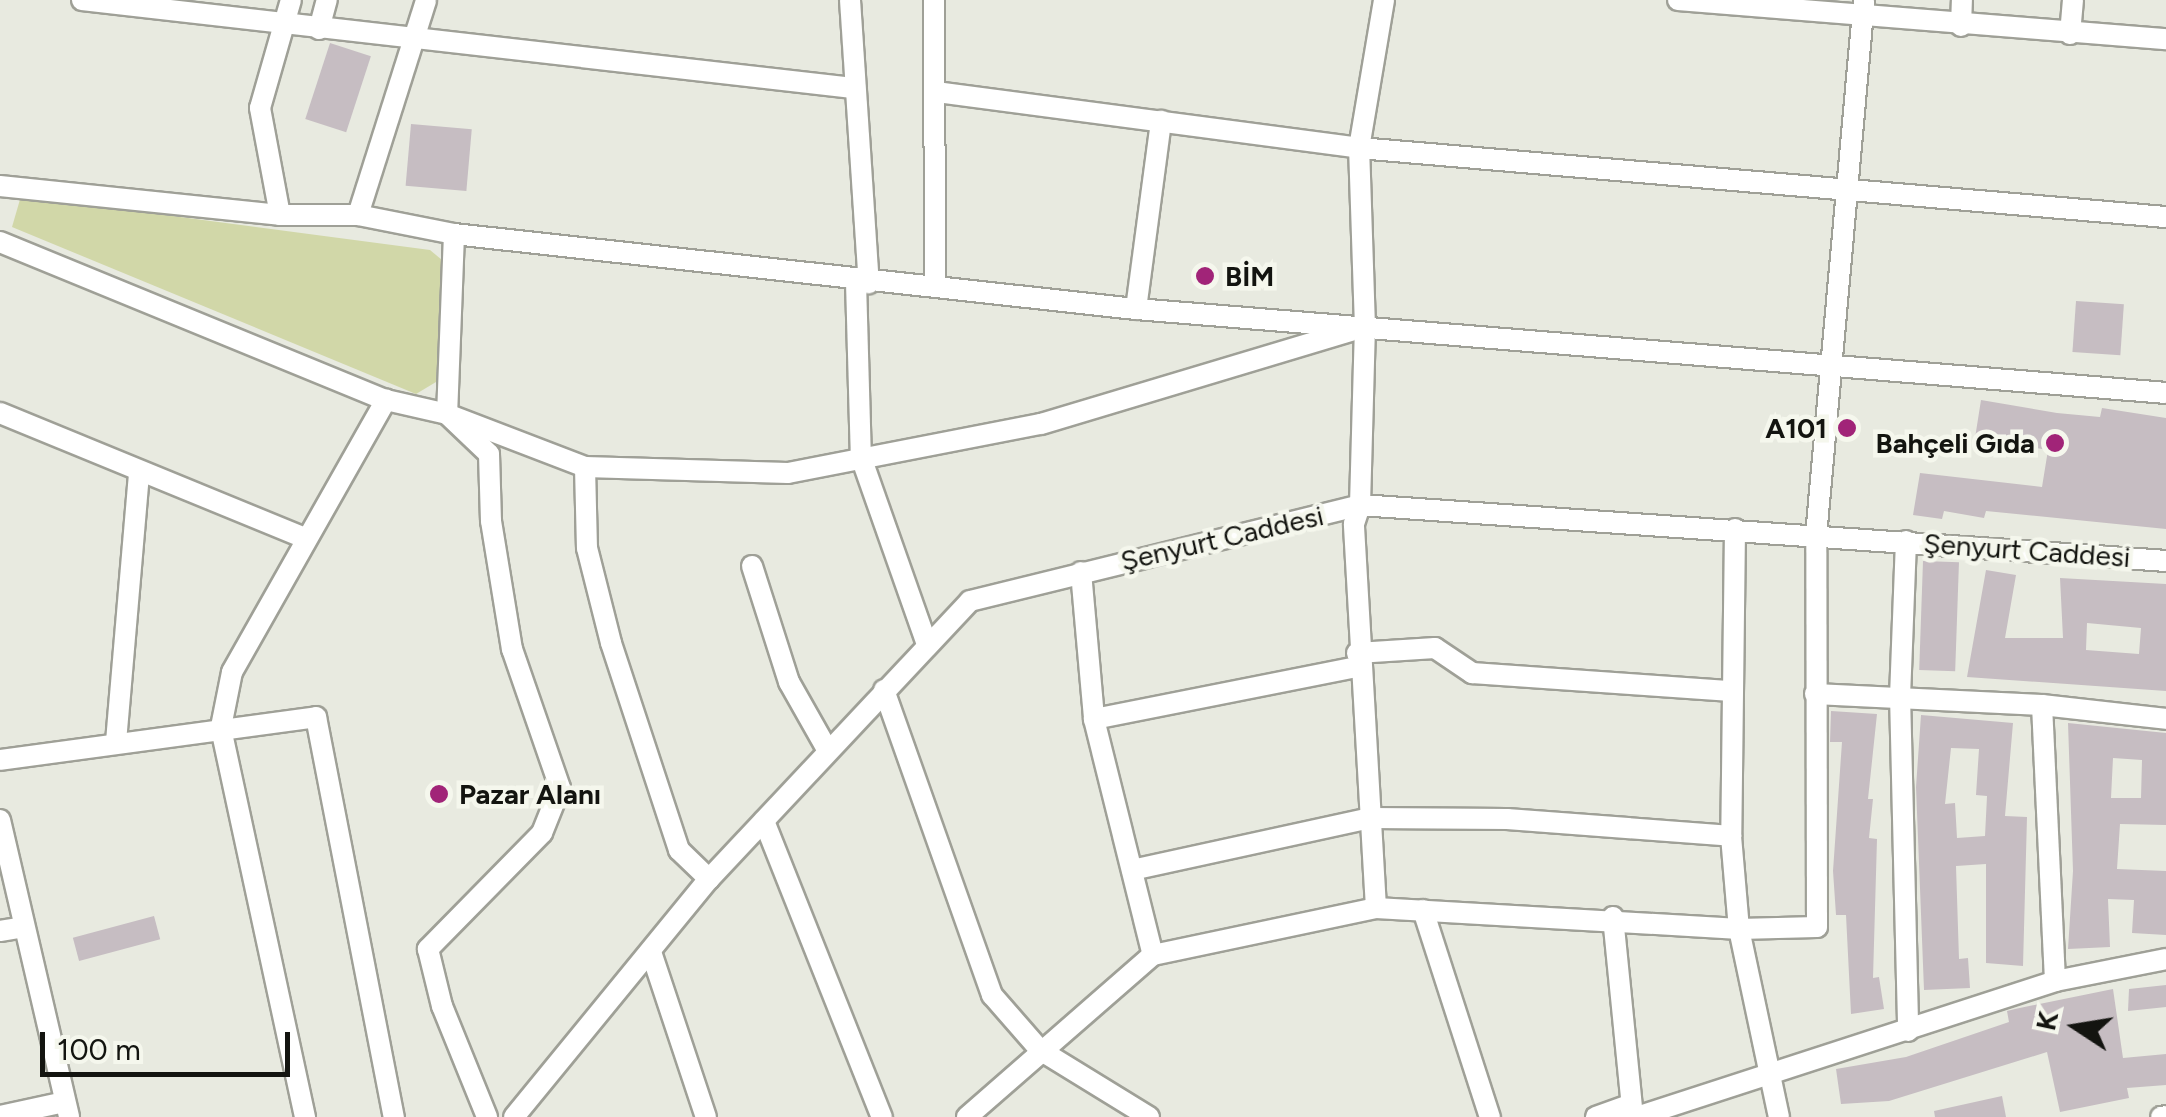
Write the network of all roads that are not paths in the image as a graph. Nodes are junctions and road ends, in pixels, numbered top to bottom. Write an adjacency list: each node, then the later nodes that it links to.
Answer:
1 (82, 0): 12 (street)
2 (291, 0): 12 (street)
3 (327, 0): 14 (street)
4 (426, 0): 17 (street)
5 (850, 0): 18 (street)
6 (934, 0): 19 (street)
7 (1384, 0): 21 (street)
8 (1678, 0): 11 (street)
9 (1962, 0): 13 (street)
10 (2074, 0): 15 (street)
11 (1864, 9): 13 (street); 23 (street)
12 (284, 25): 14 (street); 24 (street)
13 (1961, 26): 15 (street)
14 (319, 29): 17 (street)
15 (2070, 34): 16 (street)
16 (2166, 39)
17 (413, 40): 18 (street); 25 (street)
18 (854, 88): 29 (street)
19 (936, 92): 20 (street); 30 (street)
20 (1161, 121): 21 (street); 31 (street)
21 (1359, 148): 23 (street); 32 (street)
22 (0, 186): 24 (street)
23 (1848, 192): 26 (street); 33 (street)
24 (280, 215): 25 (street)
25 (358, 215): 27 (street)
26 (2166, 217)
27 (454, 234): 29 (street); 37 (street)
28 (0, 242): 35 (street)
29 (862, 283): 30 (street); 38 (street)
30 (935, 287): 31 (street)
31 (1136, 309): 32 (street)
32 (1364, 327): 33 (street); 38 (street); 41 (street)
33 (1834, 369): 34 (street); 43 (street)
34 (2166, 393)
35 (386, 400): 37 (street); 44 (street)
36 (0, 412): 40 (street)
37 (447, 414): 39 (street); 86 (street)
38 (861, 457): 39 (street); 49 (street)
39 (585, 467): 67 (street)
40 (139, 474): 44 (street); 59 (street)
41 (1360, 506): 42 (street, Şenyurt Caddesi); 48 (street, Şenyurt Caddesi); 50 (street)
42 (1735, 529): 43 (street, Şenyurt Caddesi); 52 (street)
43 (1816, 536): 45 (street, Şenyurt Caddesi); 53 (street)
44 (306, 538): 58 (street)
45 (1906, 541): 46 (street, Şenyurt Caddesi); 54 (street)
46 (2166, 560)
47 (752, 566): 60 (street)
48 (1081, 572): 49 (street, Şenyurt Caddesi); 56 (street)
49 (927, 644): 51 (street, Şenyurt Caddesi)
50 (1357, 660): 52 (street); 56 (street); 62 (street)
51 (884, 690): 60 (street, Şenyurt Caddesi); 79 (street)
52 (1731, 691): 65 (street)
53 (1815, 694): 54 (street); 72 (street)
54 (1900, 695): 55 (street); 78 (street)
55 (2042, 705): 57 (street); 77 (street)
56 (1094, 718): 66 (street)
57 (2166, 719)
58 (220, 728): 59 (street); 84 (street); 85 (street)
59 (116, 742): 61 (street)
60 (828, 751): 64 (street, Şenyurt Caddesi)
61 (0, 760)
62 (1370, 818): 65 (street); 66 (street); 68 (street)
63 (0, 820): 71 (street)
64 (764, 821): 67 (street, Şenyurt Caddesi); 89 (street)
65 (1731, 836): 72 (street)
66 (1132, 870): 75 (street)
67 (709, 879): 74 (street, Şenyurt Caddesi)
68 (1376, 908): 69 (street); 75 (street)
69 (1423, 910): 70 (street); 92 (street)
70 (1612, 917): 72 (street); 82 (street)
71 (24, 927): 73 (street); 81 (street)
72 (1739, 929): 80 (street)
73 (0, 931)
74 (652, 955): 87 (street, Şenyurt Caddesi); 88 (street)
75 (1153, 955): 79 (street)
76 (2166, 959): 77 (street)
77 (2056, 981): 78 (street)
78 (1908, 1031): 80 (street)
79 (1040, 1050): 90 (street); 91 (street)
80 (1772, 1078): 82 (street); 94 (street)
81 (66, 1109): 83 (street)
82 (1634, 1113): 93 (street)
83 (0, 1116)
84 (305, 1117)
85 (394, 1117)
86 (487, 1117)
87 (514, 1117)
88 (706, 1117)
89 (882, 1117)
90 (967, 1117)
91 (1149, 1117)
92 (1490, 1117)
93 (1596, 1117)
94 (1778, 1117)

